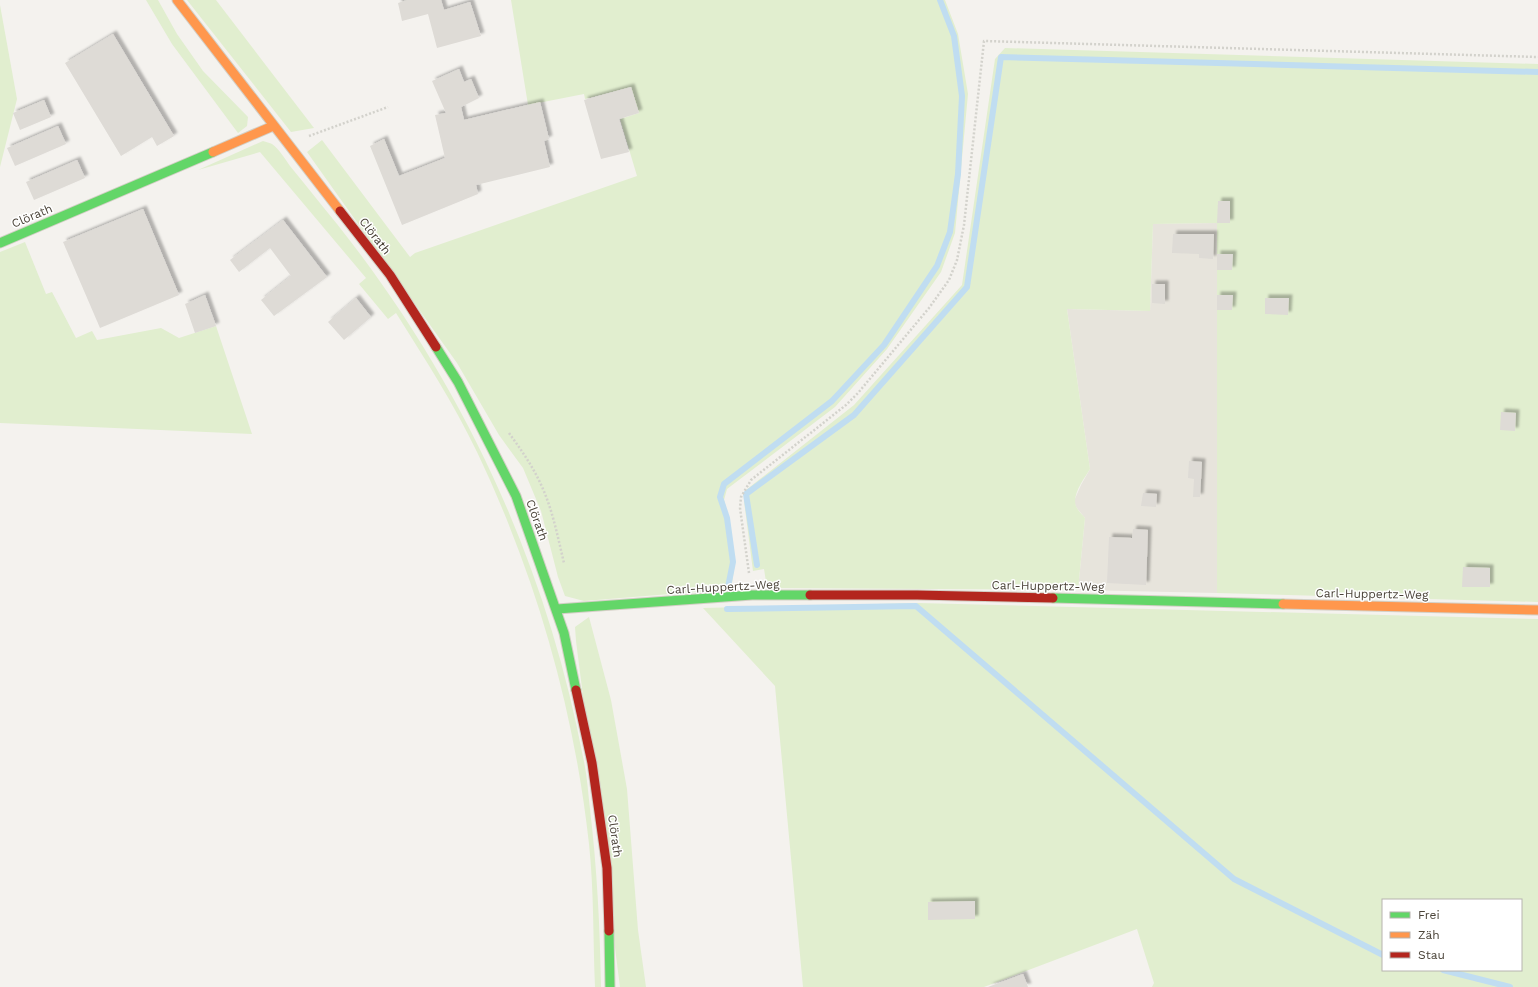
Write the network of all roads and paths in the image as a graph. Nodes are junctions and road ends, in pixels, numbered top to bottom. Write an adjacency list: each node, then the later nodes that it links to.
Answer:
1 (177, 0): 4 (street, Clörath)
2 (1538, 58): 7 (path)
3 (388, 107): 5 (path)
4 (273, 126): 5 (street, Clörath); 6 (street, Clörath)
5 (288, 145): 8 (street, Clörath)
6 (0, 243)
7 (752, 596): 8 (street, Carl-Huppertz-Weg); 9 (street, Carl-Huppertz-Weg)
8 (557, 609): 10 (street, Clörath)
9 (1538, 610)
10 (610, 987)

